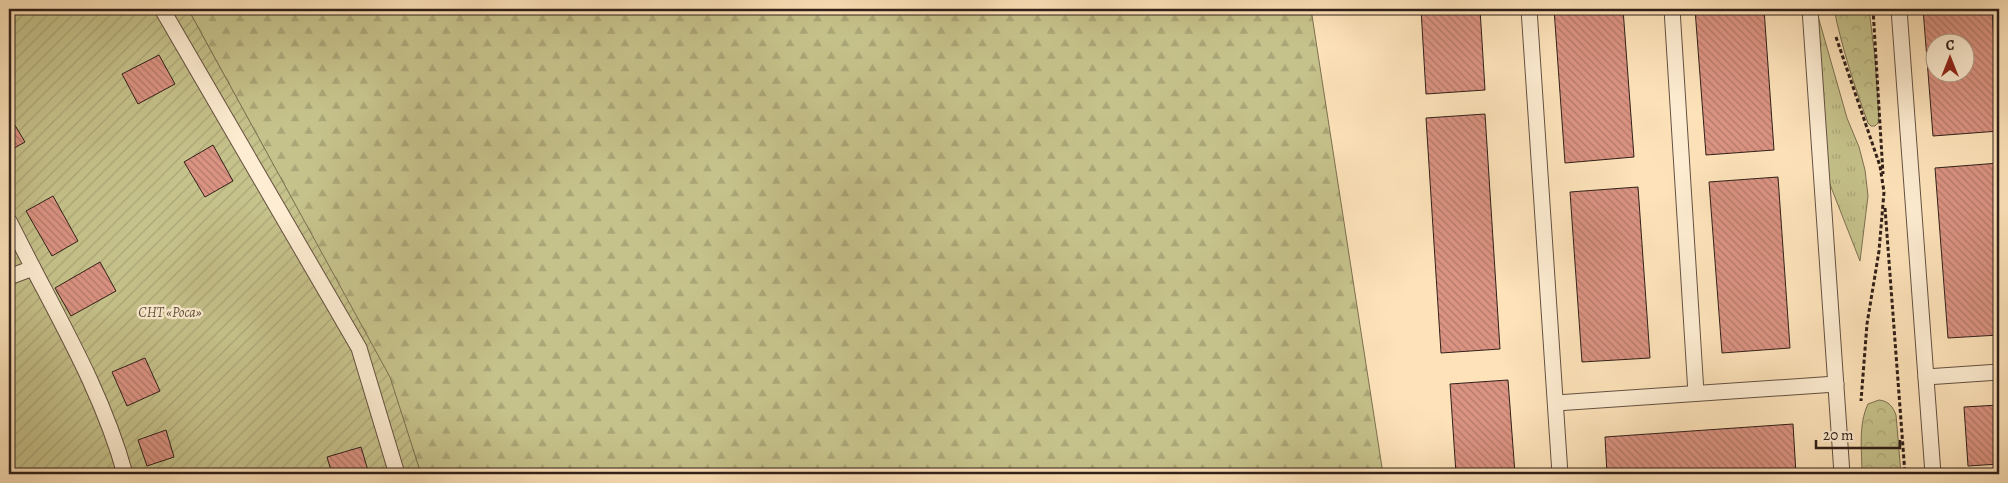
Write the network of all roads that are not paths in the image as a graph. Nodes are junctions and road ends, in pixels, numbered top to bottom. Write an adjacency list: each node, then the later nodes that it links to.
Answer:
1 (162, 9): 15 (lane)
2 (1529, 9): 13 (lane)
3 (1672, 9): 12 (lane)
4 (1810, 9): 11 (lane)
5 (1899, 9): 10 (lane)
6 (9, 221): 7 (lane)
7 (33, 268): 8 (lane); 14 (lane)
8 (9, 277)
9 (1999, 372): 10 (lane)
10 (1926, 377): 18 (lane)
11 (1836, 384): 12 (lane); 17 (lane)
12 (1696, 393): 13 (lane)
13 (1556, 403): 16 (lane)
14 (125, 474)
15 (397, 474)
16 (1560, 474)
17 (1842, 474)
18 (1933, 474)

